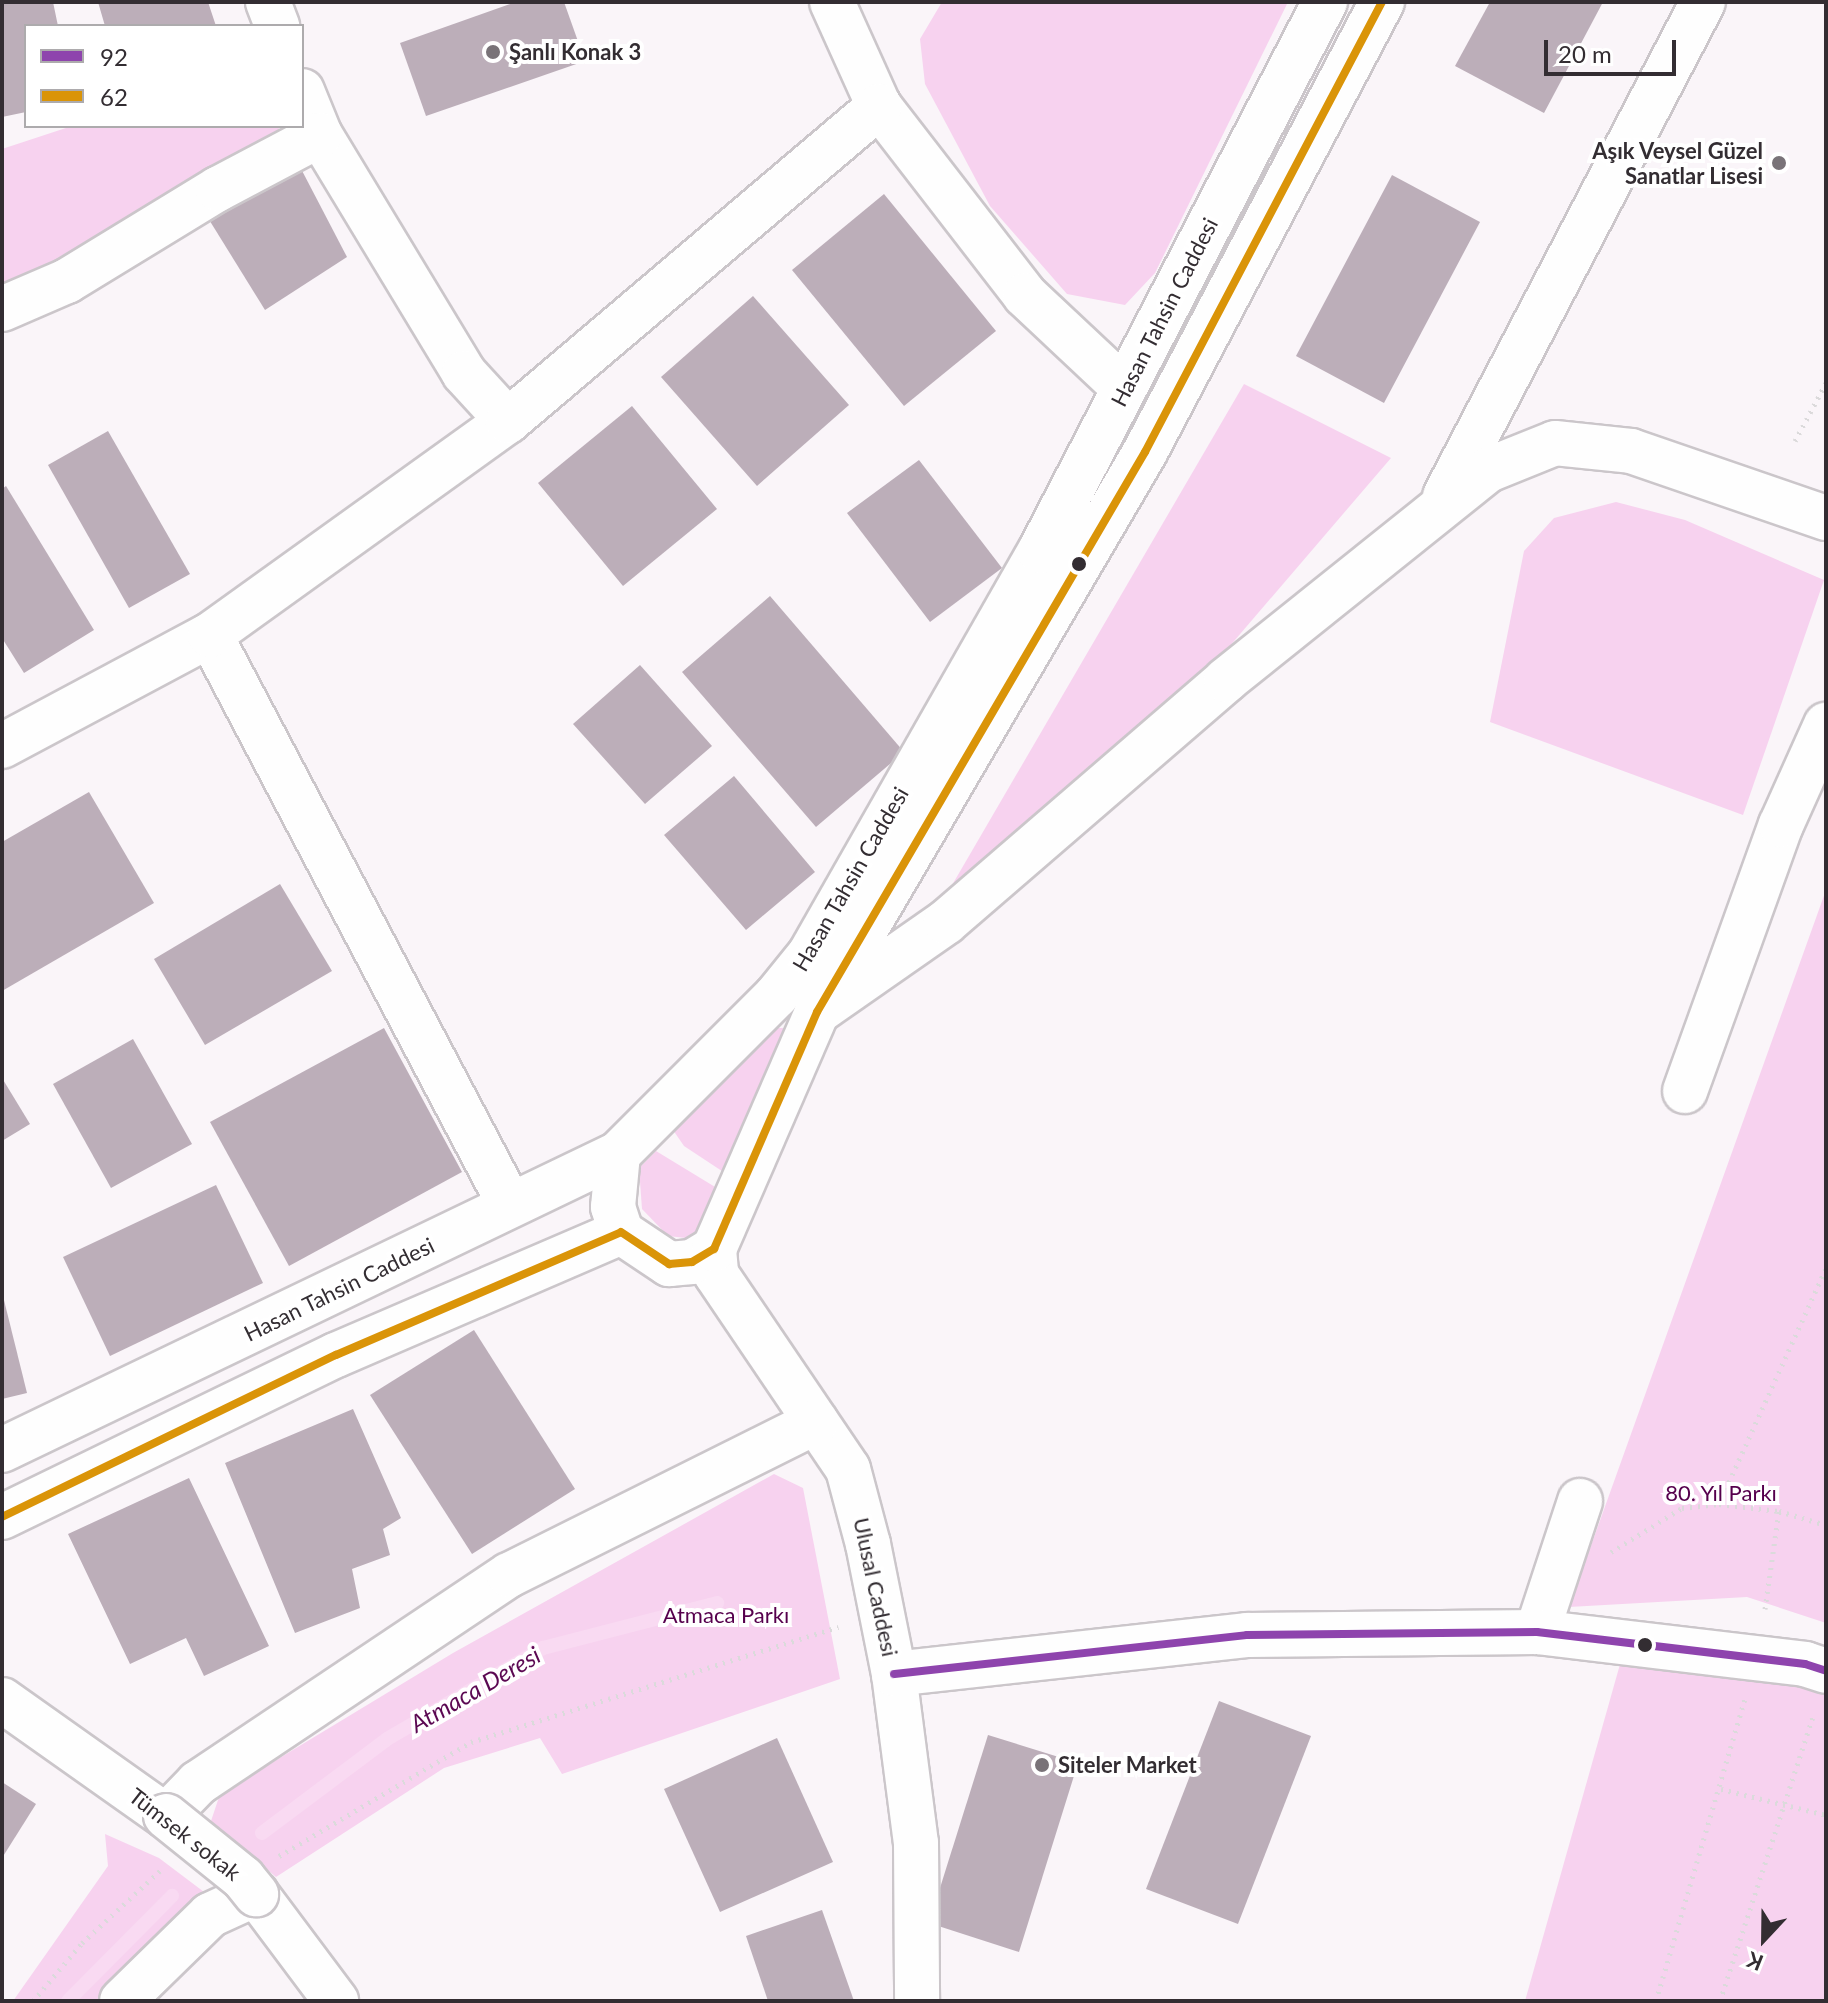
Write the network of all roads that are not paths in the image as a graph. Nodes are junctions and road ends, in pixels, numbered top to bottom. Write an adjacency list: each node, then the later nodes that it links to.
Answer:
1 (268, 2): 6 (street)
2 (1325, 2): 11 (street, Hasan Tahsin Caddesi)
3 (1382, 2): 19 (street, Hasan Tahsin Caddesi)
4 (1703, 2): 13 (street)
5 (850, 11): 8 (street)
6 (276, 24)
7 (304, 96): 9 (street)
8 (879, 106): 11 (street); 12 (street)
9 (320, 135): 10 (street); 12 (street)
10 (2, 309)
11 (1124, 388): 18 (street, Hasan Tahsin Caddesi)
12 (508, 421): 15 (street)
13 (1440, 506): 14 (street); 19 (street)
14 (1826, 518)
15 (210, 635): 17 (street); 22 (street)
16 (1826, 725): 20 (street)
17 (2, 746)
18 (769, 1004): 19 (street); 21 (street, Hasan Tahsin Caddesi)
19 (817, 1012): 24 (street, Hasan Tahsin Caddesi)
20 (1685, 1091)
21 (618, 1154): 22 (street, Hasan Tahsin Caddesi); 23 (street)
22 (510, 1205): 28 (street, Hasan Tahsin Caddesi)
23 (621, 1232): 25 (street); 30 (street)
24 (714, 1249): 25 (street); 26 (street)
25 (669, 1264): 26 (street)
26 (760, 1344): 27 (street, Ulusal Caddesi)
27 (816, 1422): 32 (street, Ulusal Caddesi); 35 (street)
28 (2, 1450)
29 (1580, 1501): 31 (street)
30 (2, 1517)
31 (1537, 1632): 32 (street); 33 (street)
32 (894, 1674): 39 (street, Ulusal Caddesi)
33 (1821, 1687)
34 (2, 1700): 35 (street, Tümsek sokak)
35 (166, 1816): 36 (street, Tümsek sokak, bridge)
36 (250, 1886): 37 (street); 38 (street, Tümsek sokak)
37 (123, 2001)
38 (336, 2001)
39 (917, 2001)

